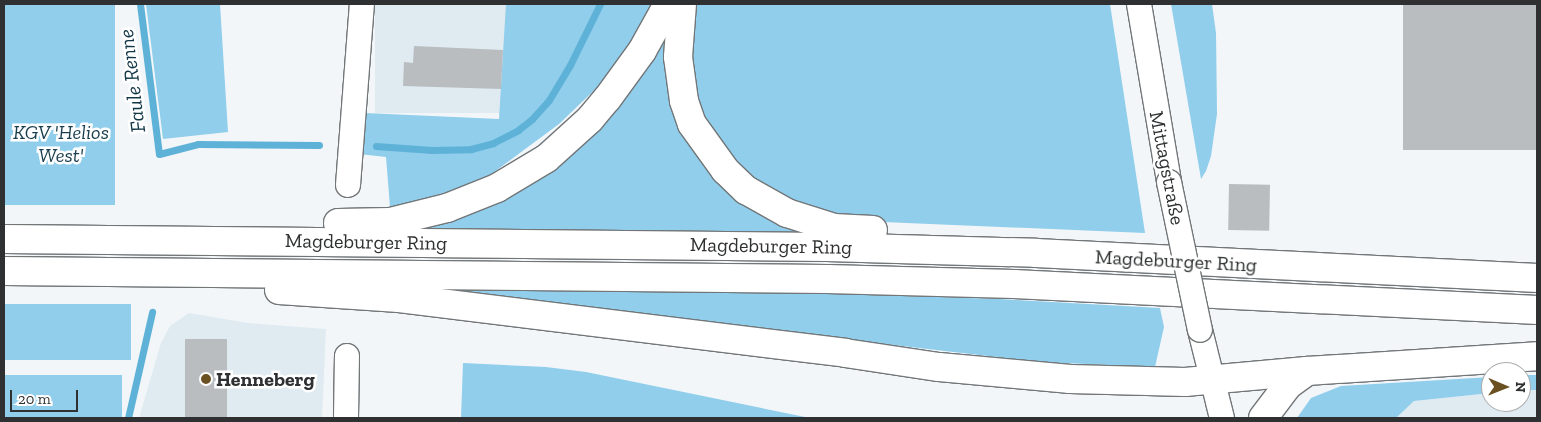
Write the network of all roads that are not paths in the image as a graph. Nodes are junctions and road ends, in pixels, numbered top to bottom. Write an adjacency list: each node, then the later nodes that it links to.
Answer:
1 (362, 4): 5 (street)
2 (668, 4): 7 (highway)
3 (682, 4): 8 (highway)
4 (1139, 4): 16 (street, Mittagstraße, bridge)
5 (348, 185)
6 (4, 239): 7 (highway, Magdeburger Ring)
7 (198, 240): 8 (highway, Magdeburger Ring)
8 (1036, 253): 11 (highway, Magdeburger Ring)
9 (4, 270): 10 (highway, Magdeburger Ring)
10 (187, 272): 12 (highway, Magdeburger Ring); 16 (highway)
11 (1537, 278)
12 (1537, 310)
13 (348, 356): 17 (street)
14 (1537, 356): 15 (highway)
15 (1308, 371): 16 (highway); 19 (highway)
16 (1213, 380): 18 (street, Mittagstraße)
17 (346, 418)
18 (1222, 418)
19 (1263, 418)

